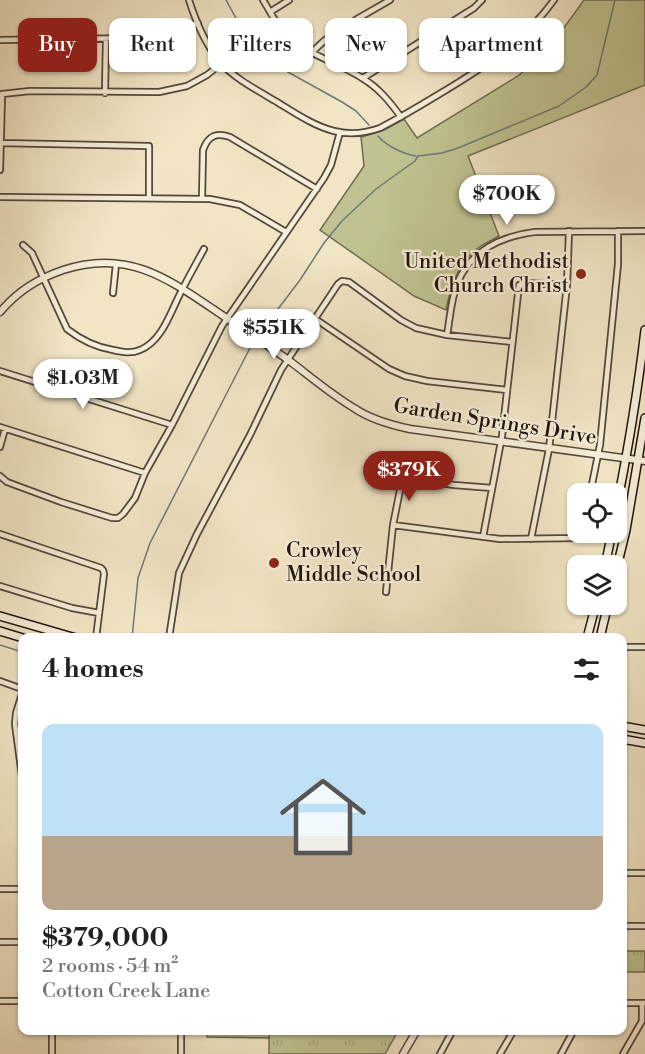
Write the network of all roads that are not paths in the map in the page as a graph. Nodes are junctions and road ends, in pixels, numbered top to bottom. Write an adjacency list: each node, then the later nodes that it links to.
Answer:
1 (189, 0): 9 (street)
2 (263, 0): 7 (street)
3 (289, 0): 7 (street)
4 (390, 0): 13 (street)
5 (482, 0): 17 (street)
6 (554, 0): 19 (street)
7 (270, 12): 8 (street)
8 (274, 18)
9 (198, 23): 10 (street); 12 (street)
10 (106, 39): 11 (street); 18 (street)
11 (0, 40)
12 (208, 44)
13 (313, 51)
14 (313, 54): 17 (street)
15 (211, 72): 18 (street)
16 (232, 72): 20 (street)
17 (363, 78): 19 (street)
18 (105, 93): 21 (street)
19 (401, 117): 20 (street)
20 (340, 132): 23 (street)
21 (0, 143): 22 (street); 25 (street)
22 (0, 170)
23 (317, 189): 26 (street); 30 (street)
24 (0, 197): 25 (street)
25 (149, 198): 26 (street)
26 (202, 199): 30 (street)
27 (569, 231): 28 (street); 35 (street); 42 (street)
28 (618, 231): 29 (street); 53 (street)
29 (645, 231)
30 (286, 232): 39 (street)
31 (23, 244): 34 (street)
32 (204, 249): 36 (street)
33 (116, 264): 34 (street, Garden Springs Drive); 36 (street, Garden Springs Drive); 37 (street)
34 (42, 277): 36 (street); 38 (street, Garden Springs Drive)
35 (567, 285): 43 (street); 52 (street)
36 (182, 288): 39 (street, Garden Springs Drive)
37 (113, 293)
38 (0, 312)
39 (227, 318): 44 (street, Garden Springs Drive); 48 (street)
40 (314, 318): 42 (street); 44 (street); 46 (street)
41 (645, 330): 54 (main road)
42 (447, 335): 43 (street)
43 (512, 342): 46 (street)
44 (287, 359): 50 (street, Garden Springs Drive); 76 (street)
45 (0, 371): 48 (street)
46 (507, 390): 50 (street)
47 (645, 418): 55 (main road)
48 (172, 425): 56 (street)
49 (3, 428): 51 (street); 56 (street)
50 (501, 442): 52 (street, Garden Springs Drive); 60 (street)
51 (0, 447)
52 (549, 449): 53 (street, Garden Springs Drive); 65 (street)
53 (598, 455): 54 (street, Garden Springs Drive); 58 (street)
54 (626, 459): 55 (street, Garden Springs Drive); 59 (main road)
55 (641, 461): 66 (main road)
56 (145, 473): 57 (street)
57 (0, 476)
58 (592, 483)
59 (621, 483)
60 (492, 488): 61 (street); 63 (street)
61 (393, 525): 63 (street); 68 (street)
62 (0, 534): 69 (street)
63 (483, 537): 65 (street)
64 (567, 538): 65 (street)
65 (531, 539)
66 (620, 555)
67 (0, 586): 69 (street)
68 (386, 592)
69 (99, 613): 75 (street)
70 (593, 615): 77 (main road)
71 (605, 615): 78 (main road)
72 (0, 616): 74 (main road)
73 (0, 630): 79 (main road)
74 (59, 633)
75 (97, 633)
76 (170, 633)
77 (588, 633)
78 (601, 633)
79 (18, 636)
80 (627, 647): 81 (street)
81 (645, 647)
82 (0, 681): 83 (street)
83 (18, 688)
84 (18, 707): 89 (street)
85 (627, 727): 86 (main road)
86 (645, 730)
87 (627, 740): 88 (main road)
88 (645, 743)
89 (18, 746)
90 (627, 873): 91 (street)
91 (645, 873)
92 (18, 889): 93 (street)
93 (0, 890)
94 (627, 926): 95 (street)
95 (645, 926)
96 (0, 942): 97 (street)
97 (18, 942)
98 (0, 1001): 99 (street)
99 (18, 1001)
100 (627, 1003): 101 (street)
101 (644, 1003): 114 (street)
102 (52, 1035): 108 (street)
103 (181, 1035): 109 (street)
104 (414, 1035): 110 (street)
105 (450, 1035): 111 (street)
106 (510, 1035): 112 (street)
107 (571, 1035): 113 (street)
108 (52, 1054)
109 (181, 1054)
110 (403, 1054)
111 (440, 1054)
112 (500, 1054)
113 (561, 1054)
114 (622, 1054)

